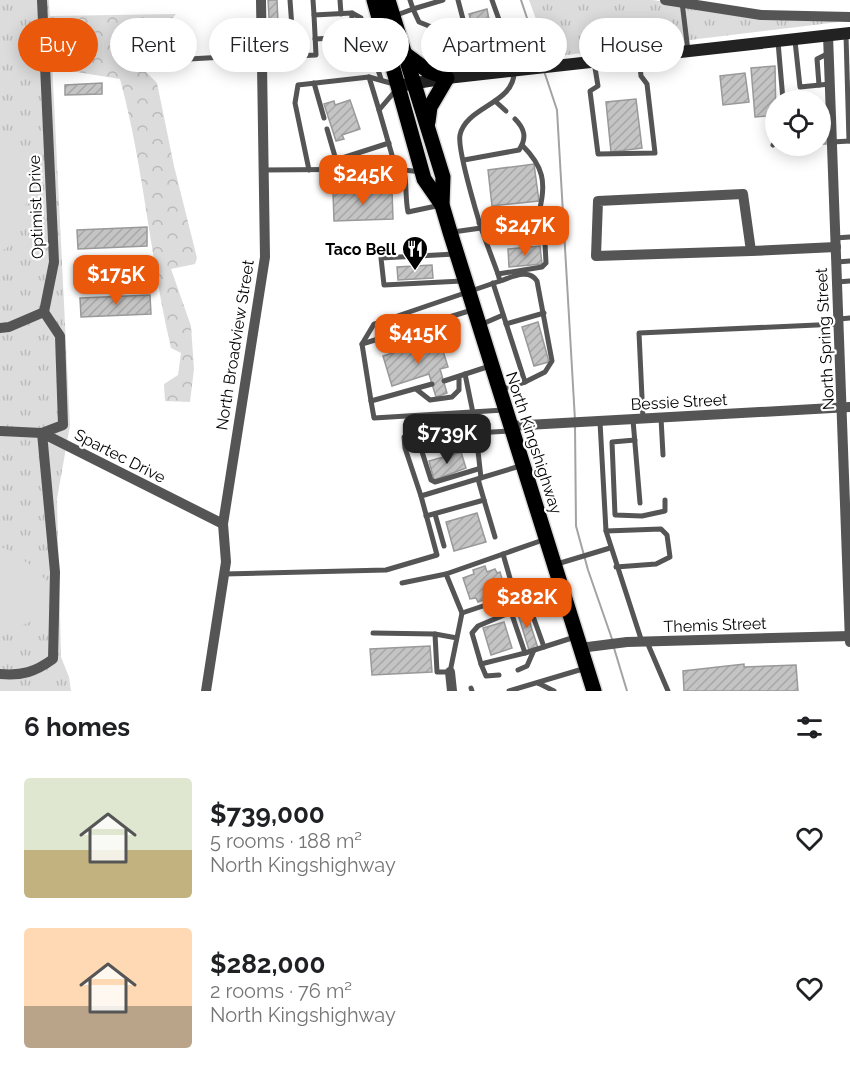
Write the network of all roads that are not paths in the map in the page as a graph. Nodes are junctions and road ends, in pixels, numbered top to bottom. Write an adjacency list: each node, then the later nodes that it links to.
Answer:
1 (42, 0): 86 (street, Optimist Drive)
2 (261, 0): 20 (street, North Broadview Street)
3 (290, 0): 26 (lane)
4 (313, 0): 17 (lane)
5 (340, 0): 16 (lane)
6 (374, 0): 46 (main road, North Kingshighway)
7 (388, 0): 18 (main road, North Kingshighway)
8 (410, 0): 14 (lane)
9 (443, 0): 14 (lane)
10 (458, 0): 21 (lane)
11 (492, 0): 22 (lane)
12 (665, 0): 13 (street)
13 (682, 2): 19 (street); 30 (lane)
14 (413, 9): 18 (lane); 23 (lane)
15 (352, 13): 16 (lane); 26 (lane); 42 (lane)
16 (341, 14): 17 (lane)
17 (314, 15): 26 (lane)
18 (393, 16)
19 (850, 16)
20 (261, 18)
21 (463, 18)
22 (499, 18)
23 (421, 23)
24 (848, 33): 25 (main road); 51 (lane)
25 (828, 35): 27 (main road); 45 (street, North Spring Street)
26 (315, 39)
27 (795, 39): 28 (main road); 45 (lane)
28 (778, 41): 30 (main road); 47 (lane)
29 (684, 51): 30 (main road)
30 (688, 51)
31 (409, 57): 41 (main road)
32 (409, 66): 43 (main road, North Kingshighway)
33 (262, 72): 62 (street, North Broadview Street)
34 (479, 72): 39 (lane)
35 (509, 72): 39 (main road)
36 (518, 72): 48 (lane)
37 (596, 72): 38 (lane)
38 (641, 72)
39 (480, 75): 41 (main road)
40 (369, 77): 42 (lane); 44 (lane); 49 (lane)
41 (447, 78): 43 (main road); 54 (main road)
42 (381, 79): 46 (lane)
43 (414, 82): 46 (main road); 54 (main road, North Kingshighway)
44 (314, 83): 52 (lane); 63 (lane)
45 (824, 85): 57 (street, North Spring Street)
46 (398, 86): 49 (lane); 67 (main road, North Kingshighway)
47 (782, 90)
48 (495, 101): 50 (lane); 61 (lane)
49 (380, 110): 58 (lane)
50 (506, 111)
51 (849, 115): 56 (lane)
52 (324, 118)
53 (515, 119): 59 (lane)
54 (428, 122): 69 (main road, North Kingshighway)
55 (327, 129): 60 (lane)
56 (849, 141): 57 (lane)
57 (832, 142): 74 (street, North Spring Street)
58 (389, 143): 60 (lane); 65 (lane)
59 (522, 145): 61 (lane); 70 (lane)
60 (336, 160): 64 (lane)
61 (464, 160): 70 (lane)
62 (263, 170): 63 (lane); 126 (street, North Broadview Street)
63 (309, 170): 64 (lane)
64 (339, 170): 65 (lane)
65 (396, 170): 66 (lane)
66 (404, 170): 67 (lane); 68 (lane)
67 (423, 176): 68 (lane); 69 (main road, North Kingshighway)
68 (406, 183): 69 (lane)
69 (442, 205): 71 (main road, North Kingshighway)
70 (480, 226): 71 (lane); 73 (lane)
71 (450, 232): 76 (main road, North Kingshighway)
72 (850, 237): 74 (lane)
73 (486, 240): 79 (lane); 79 (lane)
74 (835, 242): 75 (street); 78 (street, North Spring Street)
75 (751, 250): 75 (street)
76 (457, 254): 84 (main road, North Kingshighway); 84 (lane)
77 (850, 261): 78 (lane)
78 (836, 262): 82 (street, North Spring Street)
79 (498, 273): 80 (lane)
80 (500, 280): 83 (lane); 87 (lane)
81 (850, 281): 82 (lane)
82 (837, 282): 89 (street, North Spring Street)
83 (493, 283): 84 (lane); 88 (lane)
84 (467, 287): 85 (main road, North Kingshighway); 93 (lane)
85 (474, 310): 91 (main road, North Kingshighway); 93 (lane)
86 (44, 312): 92 (street); 112 (street)
87 (544, 313): 90 (lane); 99 (lane)
88 (503, 315): 90 (lane); 91 (lane)
89 (843, 320): 94 (street, North Spring Street); 108 (lane)
90 (506, 324): 99 (lane)
91 (479, 326): 95 (main road, North Kingshighway)
92 (0, 328)
93 (362, 344): 103 (lane)
94 (845, 353): 97 (street, North Spring Street)
95 (490, 366): 96 (lane); 102 (main road, North Kingshighway)
96 (462, 376): 98 (lane); 101 (lane); 106 (lane)
97 (846, 378): 104 (street, North Spring Street)
98 (444, 381)
99 (525, 382): 102 (lane)
100 (432, 384): 101 (lane)
101 (416, 389): 103 (lane)
102 (498, 391): 105 (main road, North Kingshighway)
103 (371, 401): 106 (lane)
104 (847, 407): 107 (street, Bessie Street); 149 (street, North Spring Street)
105 (504, 410): 106 (lane); 110 (main road, North Kingshighway)
106 (473, 413)
107 (661, 418): 108 (street, Bessie Street); 116 (lane)
108 (638, 420): 109 (street, Bessie Street); 115 (lane)
109 (597, 422): 110 (street, Bessie Street); 127 (lane)
110 (510, 429): 113 (lane); 117 (main road, North Kingshighway)
111 (0, 431): 112 (street, Spartec Drive)
112 (42, 433): 126 (street, Spartec Drive); 160 (street)
113 (476, 433): 114 (lane); 118 (lane)
114 (417, 436): 118 (lane); 120 (lane)
115 (635, 440): 122 (lane); 123 (lane)
116 (663, 455)
117 (522, 466): 119 (lane); 129 (main road, North Kingshighway)
118 (478, 469): 119 (lane)
119 (480, 478): 120 (lane); 121 (lane)
120 (421, 496): 125 (lane)
121 (484, 500): 124 (lane); 128 (lane)
122 (665, 500)
123 (640, 503)
124 (435, 514): 125 (lane); 130 (lane)
125 (426, 516): 136 (lane)
126 (223, 524): 136 (street, North Broadview Street)
127 (606, 531): 131 (lane); 134 (lane)
128 (495, 537)
129 (546, 539): 132 (lane); 133 (main road, North Kingshighway)
130 (444, 546)
131 (610, 548): 133 (lane); 134 (lane)
132 (503, 554): 135 (lane); 139 (lane)
133 (554, 565): 138 (main road, North Kingshighway)
134 (616, 567): 151 (lane)
135 (446, 573): 137 (lane); 144 (lane)
136 (224, 574): 163 (street, North Broadview Street)
137 (402, 584)
138 (562, 590): 139 (lane); 141 (lane); 150 (main road, North Kingshighway)
139 (516, 599): 140 (lane)
140 (498, 601)
141 (529, 605): 143 (lane); 153 (lane)
142 (483, 606): 144 (lane)
143 (511, 612): 146 (lane); 155 (lane)
144 (462, 613): 148 (lane)
145 (373, 633): 147 (lane)
146 (472, 633): 148 (lane); 156 (lane)
147 (435, 634): 148 (lane); 159 (lane)
148 (458, 635): 159 (lane)
149 (850, 636): 151 (street, Themis Street); 152 (street, North Spring Street)
150 (579, 642): 151 (street, Themis Street); 153 (lane); 157 (main road, North Kingshighway)
151 (645, 642): 168 (lane)
152 (850, 642)
153 (544, 647): 154 (lane)
154 (534, 650): 155 (lane); 158 (lane)
155 (525, 653): 156 (lane)
156 (481, 664): 161 (lane)
157 (587, 668): 162 (lane); 167 (main road, North Kingshighway)
158 (518, 669)
159 (450, 672): 164 (street)
160 (0, 674)
161 (499, 675)
162 (538, 682): 165 (lane); 166 (lane)
163 (205, 691)
164 (452, 691)
165 (511, 691)
166 (554, 691)
167 (594, 691)
168 (668, 691)

